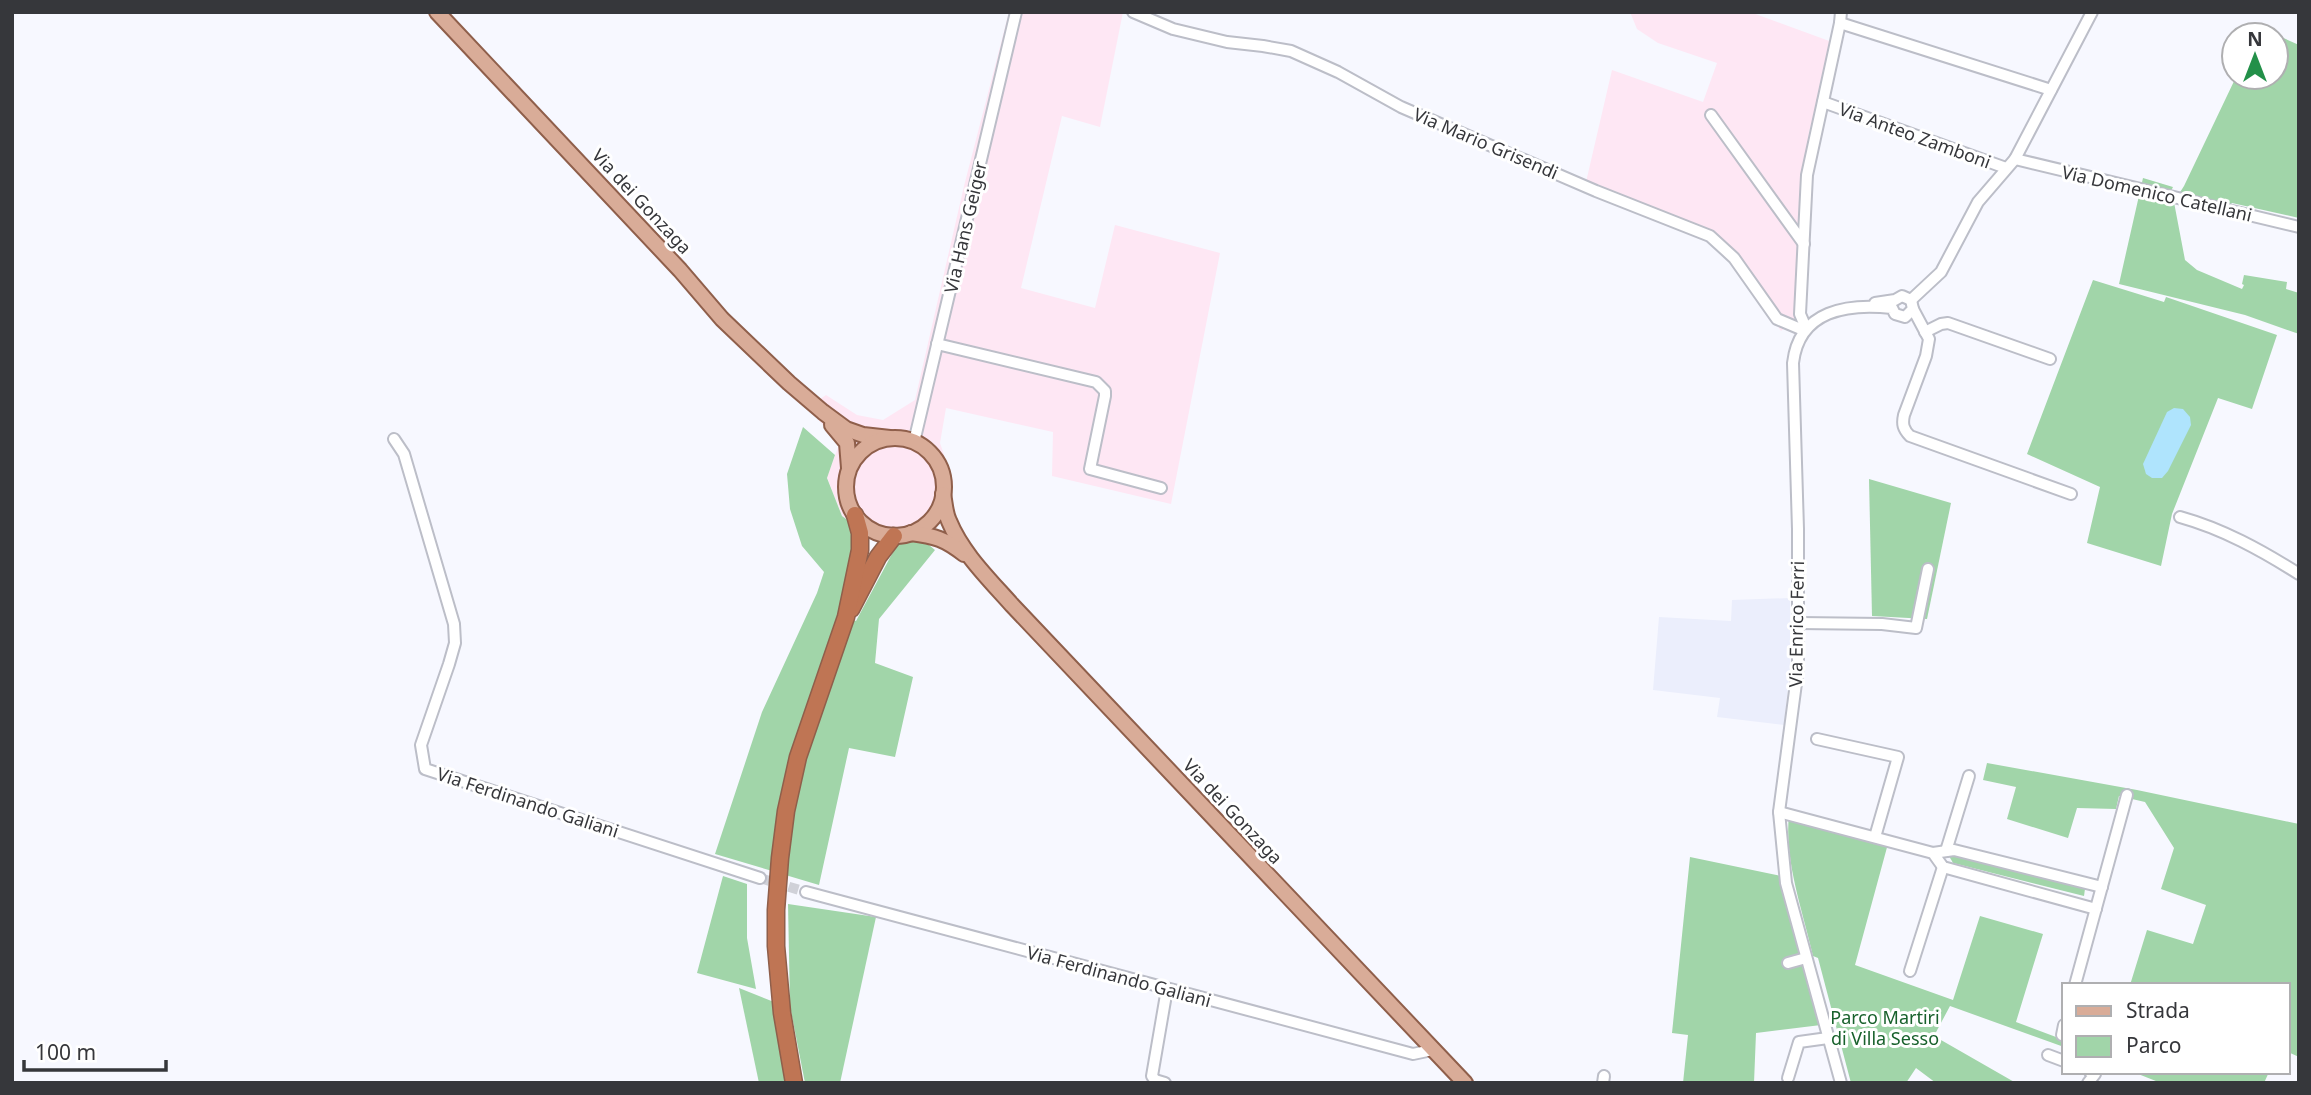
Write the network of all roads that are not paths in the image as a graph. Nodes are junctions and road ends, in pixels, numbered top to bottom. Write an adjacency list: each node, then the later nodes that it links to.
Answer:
1 (437, 12): 18 (main road, Via dei Gonzaga)
2 (1016, 12): 16 (street, Via Hans Geiger)
3 (1133, 12): 14 (street, Via Mario Grisendi)
4 (2092, 12): 6 (street)
5 (1841, 18): 6 (street); 7 (street, Via Enrico Ferri)
6 (2051, 90): 9 (street)
7 (1823, 102): 10 (street, Via Anteo Zamboni); 12 (street, Via Enrico Ferri)
8 (1711, 115): 12 (street)
9 (2015, 159): 10 (street); 11 (street, Via Domenico Catellani)
10 (2006, 168): 13 (street)
11 (2299, 226)
12 (1804, 244): 14 (street, Via Enrico Ferri)
13 (1904, 305): 14 (street); 15 (street)
14 (1805, 329): 34 (street, Via Enrico Ferri)
15 (1924, 330): 17 (street); 25 (street)
16 (937, 344): 21 (street, Via Hans Geiger); 23 (street)
17 (2050, 359)
18 (823, 412): 19 (main road); 22 (main road)
19 (890, 438): 21 (main road); 22 (main road)
20 (394, 439): 43 (street, Via Ferdinando Galiani)
21 (914, 442): 24 (main road)
22 (849, 468): 26 (main road)
23 (1161, 488)
24 (943, 494): 28 (main road); 30 (main road, Via dei Gonzaga)
25 (2071, 495)
26 (855, 515): 29 (main road); 33 (highway)
27 (2180, 517): 32 (street)
28 (911, 533): 29 (main road); 30 (main road, Via dei Gonzaga)
29 (894, 536): 33 (highway)
30 (976, 564): 53 (main road, Via dei Gonzaga)
31 (1928, 569): 34 (street)
32 (2299, 574)
33 (846, 617): 57 (highway)
34 (1799, 623): 38 (street, Via Enrico Ferri)
35 (1817, 739): 39 (street)
36 (1969, 776): 40 (street)
37 (2127, 795): 44 (street)
38 (1779, 812): 39 (street); 47 (street, Via Enrico Ferri)
39 (1874, 836): 41 (street)
40 (1946, 851): 41 (street); 44 (street)
41 (1933, 853): 42 (street)
42 (1943, 867): 46 (street); 49 (street)
43 (760, 878)
44 (2102, 887): 46 (street)
45 (806, 892): 51 (street, Via Ferdinando Galiani)
46 (2096, 909): 50 (street)
47 (1806, 958): 48 (street); 52 (street, Via Enrico Ferri)
48 (1787, 963)
49 (1910, 971)
50 (2076, 983)
51 (1167, 989): 53 (street, Via Ferdinando Galiani); 58 (street)
52 (1828, 1038): 56 (street); 60 (street, Via Enrico Ferri)
53 (1432, 1050): 59 (main road, Via dei Gonzaga)
54 (2048, 1055): 55 (street)
55 (2062, 1060)
56 (1788, 1078)
57 (794, 1083)
58 (1165, 1083)
59 (1465, 1083)
60 (1841, 1083)

